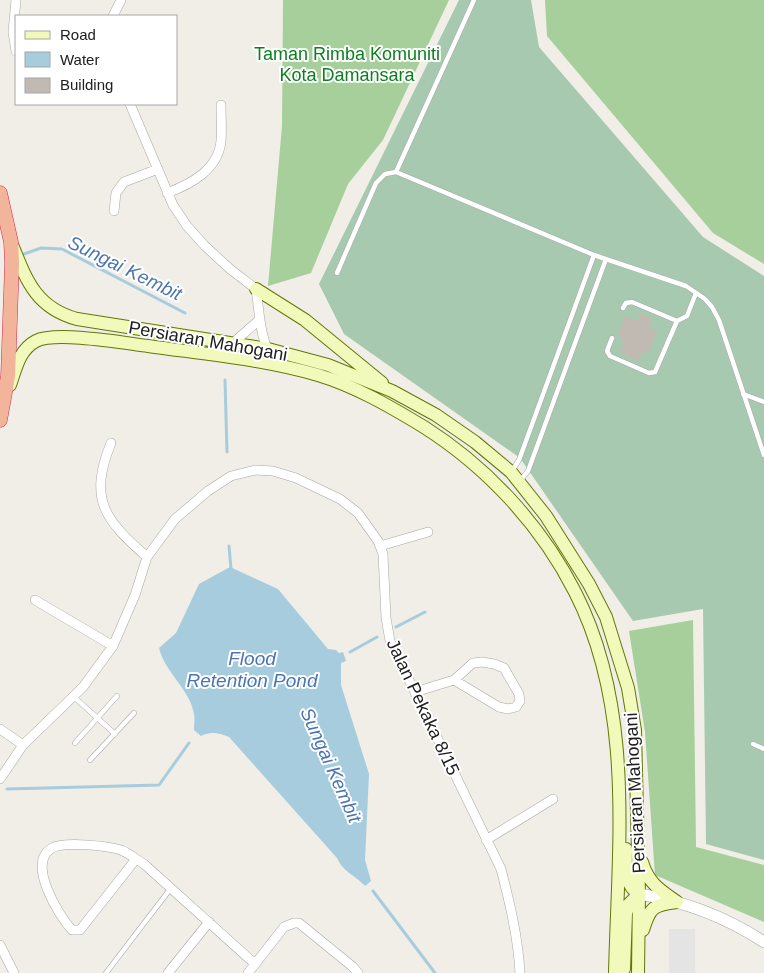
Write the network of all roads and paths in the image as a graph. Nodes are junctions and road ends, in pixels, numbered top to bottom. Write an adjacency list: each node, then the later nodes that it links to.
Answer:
1 (16, 0): 5 (street)
2 (121, 0): 4 (street)
3 (474, 0): 9 (lane)
4 (114, 15)
5 (15, 45)
6 (130, 105): 8 (street)
7 (221, 105): 11 (street)
8 (158, 169): 11 (street); 12 (street)
9 (396, 172): 14 (lane); 16 (lane)
10 (0, 193): 13 (highway)
11 (167, 193): 17 (street)
12 (114, 211)
13 (11, 242): 23 (main road, Persiaran Mahogani); 29 (highway)
14 (594, 255): 15 (lane); 32 (lane)
15 (606, 259): 18 (lane); 32 (lane)
16 (337, 273)
17 (256, 289): 20 (street); 26 (main road)
18 (696, 293): 21 (lane); 27 (lane)
19 (623, 308): 21 (lane)
20 (259, 320): 23 (street); 24 (street)
21 (677, 321): 22 (lane)
22 (612, 338)
23 (233, 344): 24 (main road, Persiaran Mahogani)
24 (268, 349): 25 (street); 26 (main road, Persiaran Mahogani)
25 (283, 366): 29 (main road, Persiaran Mahogani); 53 (main road, Persiaran Mahogani)
26 (392, 391): 32 (main road, Persiaran Mahogani)
27 (744, 394): 28 (lane); 31 (lane)
28 (764, 402)
29 (1, 415)
30 (111, 443): 35 (street)
31 (764, 455)
32 (515, 477): 55 (main road, Persiaran Mahogani)
33 (428, 532): 34 (street)
34 (380, 546): 35 (street, Jalan Pekaka 8/15); 39 (street, Jalan Pekaka 8/15)
35 (147, 557): 37 (street, Jalan Pekaka 8/15)
36 (35, 600): 37 (street)
37 (113, 646): 40 (street, Jalan Pekaka 8/15)
38 (454, 680): 38 (street); 39 (street)
39 (415, 692): 54 (street, Jalan Pekaka 8/15)
40 (73, 696): 43 (lane); 48 (street, Jalan Pekaka 8/15)
41 (117, 696): 43 (lane)
42 (134, 713): 45 (lane)
43 (97, 718): 45 (lane); 46 (lane)
44 (0, 729): 48 (street)
45 (114, 734): 50 (lane)
46 (75, 743)
47 (753, 744): 49 (lane)
48 (23, 745): 51 (street, Jalan Pekaka 8/15)
49 (764, 748)
50 (90, 760)
51 (0, 779)
52 (553, 799): 54 (street)
53 (619, 810): 58 (main road); 71 (main road, Persiaran Mahogani)
54 (486, 840): 70 (street, Jalan Pekaka 8/15)
55 (638, 848): 58 (main road, Persiaran Mahogani); 59 (main road)
56 (136, 859): 56 (street); 57 (street)
57 (171, 888): 60 (street); 66 (lane)
58 (639, 894): 59 (street); 63 (main road, Persiaran Mahogani); 72 (main road)
59 (677, 902): 61 (street); 63 (main road)
60 (209, 922): 64 (street); 67 (street)
61 (764, 942)
62 (0, 945): 65 (street)
63 (639, 945): 73 (main road, Persiaran Mahogani)
64 (255, 964): 68 (street); 69 (street)
65 (14, 973)
66 (106, 973)
67 (168, 973)
68 (248, 973)
69 (358, 973)
70 (520, 973)
71 (615, 973)
72 (624, 973)
73 (638, 973)

